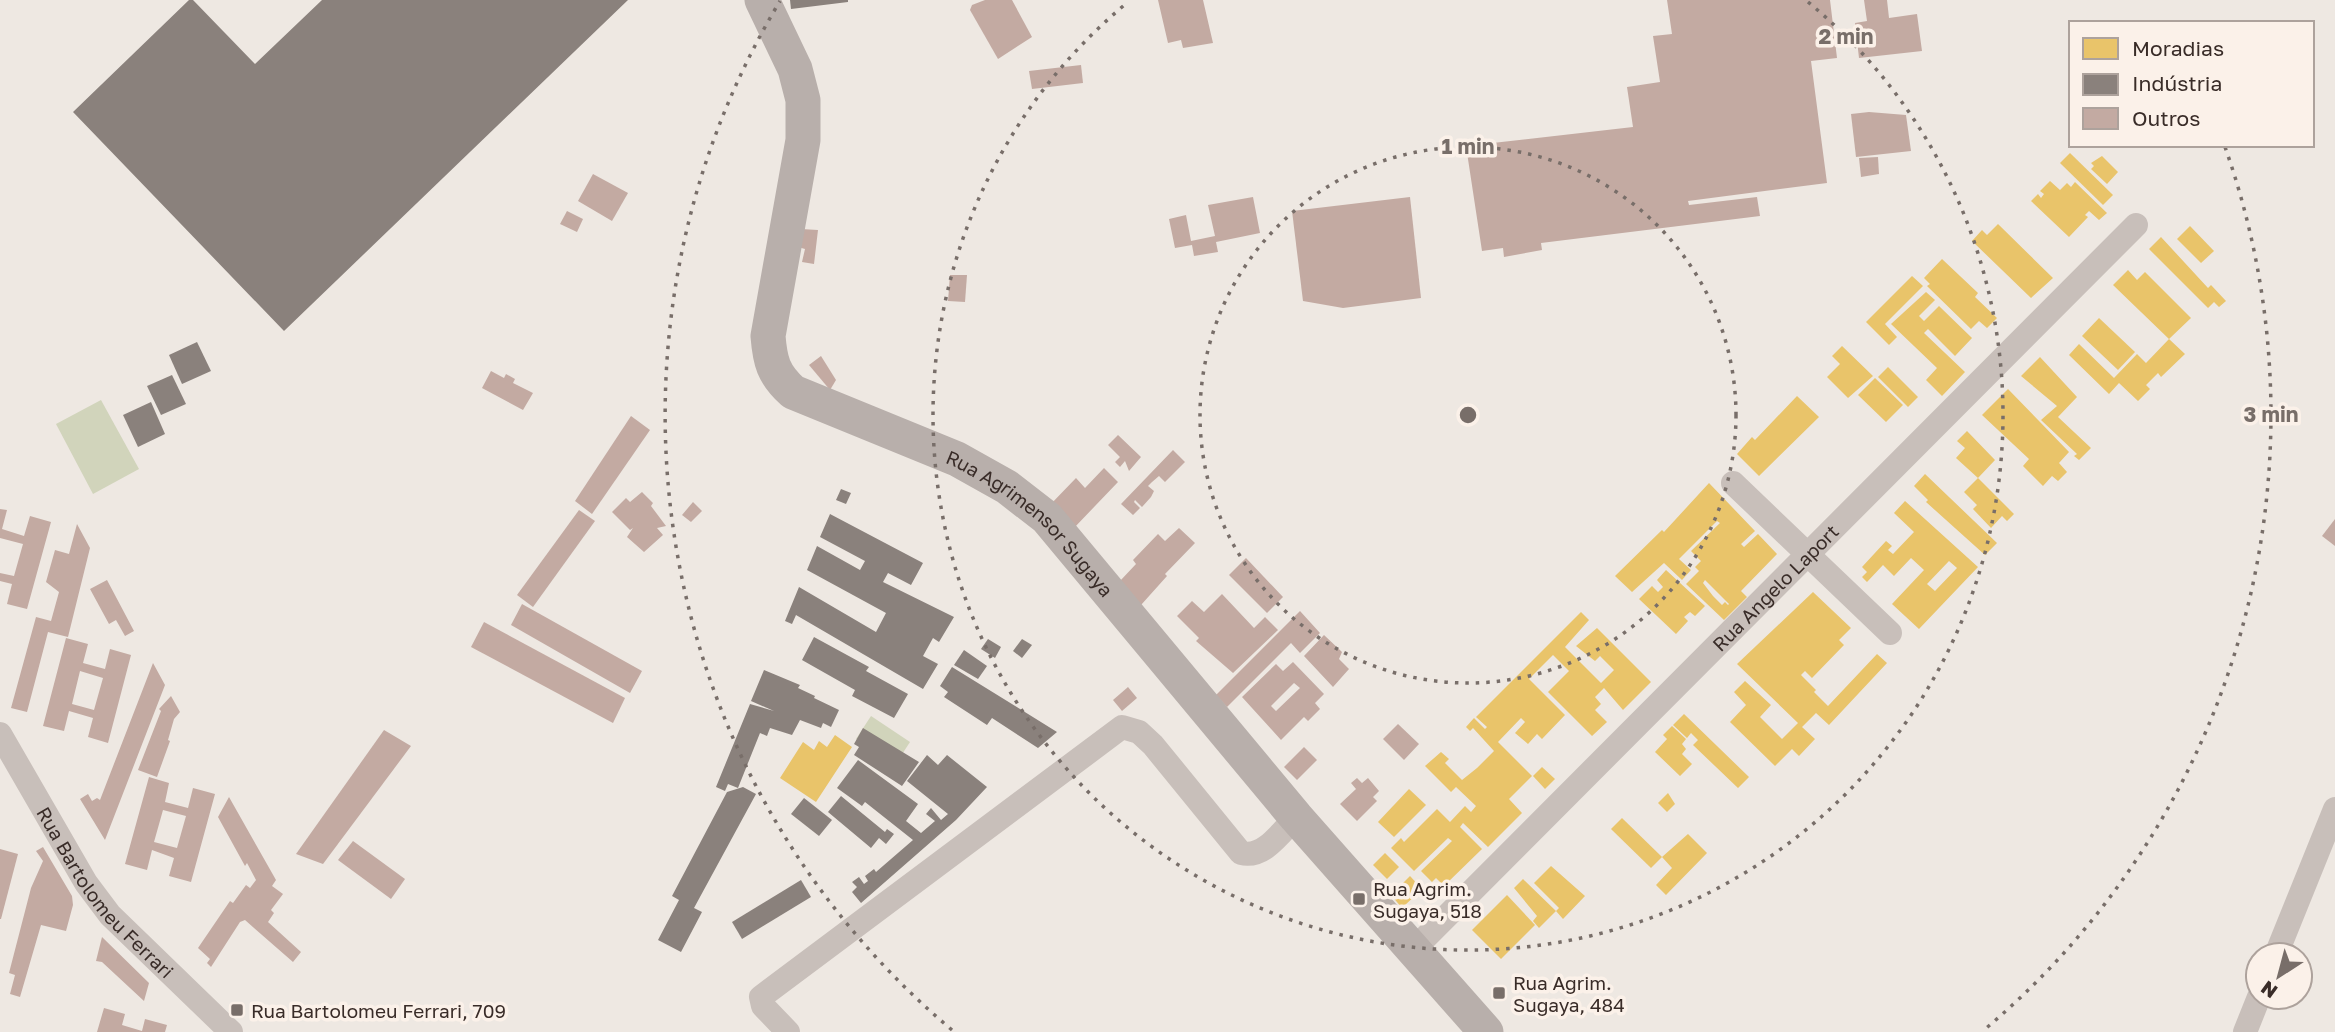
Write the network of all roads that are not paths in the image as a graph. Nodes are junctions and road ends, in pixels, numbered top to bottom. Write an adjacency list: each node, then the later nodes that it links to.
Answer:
1 (762, 0): 8 (main road, Rua Agrimensor Sugaya)
2 (2136, 225): 4 (street, Rua Angelo Laport)
3 (1733, 483): 4 (street)
4 (1807, 554): 5 (street); 10 (street, Rua Angelo Laport)
5 (1889, 633)
6 (0, 734): 12 (street, Rua Bartolomeu Ferrari)
7 (2335, 809): 9 (street)
8 (1296, 817): 10 (main road, Rua Agrimensor Sugaya); 13 (street)
9 (2283, 941)
10 (1414, 949): 14 (main road, Rua Agrimensor Sugaya)
11 (2253, 1011): 15 (street)
12 (231, 1032)
13 (788, 1032)
14 (1486, 1032)
15 (2245, 1032)

